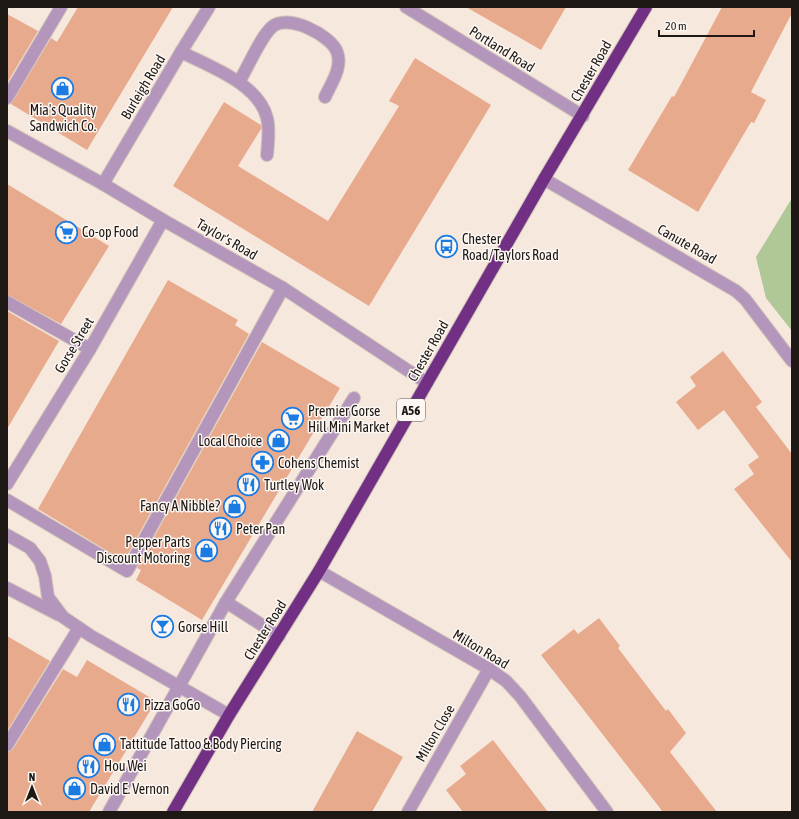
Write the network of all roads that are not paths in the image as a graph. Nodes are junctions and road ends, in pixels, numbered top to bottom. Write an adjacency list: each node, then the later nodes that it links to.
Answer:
1 (61, 7): 8 (street)
2 (209, 7): 5 (street, Burleigh Road)
3 (406, 7): 9 (street, Portland Road)
4 (646, 7): 9 (highway, Chester Road / A56)
5 (181, 52): 6 (street); 13 (street, Burleigh Road)
6 (239, 82): 7 (street); 11 (street)
7 (325, 97)
8 (7, 98)
9 (583, 116): 12 (highway, Chester Road / A56)
10 (7, 131): 13 (street, Taylor's Road)
11 (267, 155)
12 (544, 179): 18 (street, Canute Road); 19 (highway, Chester Road / A56)
13 (103, 184): 14 (street, Taylor's Road)
14 (163, 220): 15 (street, Taylor's Road); 17 (street, Gorse Street)
15 (283, 288): 19 (street, Taylor's Road); 22 (street)
16 (7, 302): 17 (street)
17 (90, 349): 21 (street, Gorse Street)
18 (792, 361)
19 (427, 383): 24 (highway, Chester Road / A56)
20 (354, 398): 26 (street)
21 (7, 484)
22 (7, 500)
23 (7, 535): 27 (street)
24 (319, 571): 29 (highway, Chester Road / A56); 30 (street, Milton Road)
25 (7, 588): 27 (street)
26 (226, 602): 29 (street); 31 (street)
27 (64, 617): 28 (street)
28 (79, 628): 31 (street); 33 (street)
29 (279, 636): 32 (highway, Chester Road / A56)
30 (489, 669): 36 (street, Milton Close); 37 (street, Milton Road)
31 (180, 686): 32 (street); 34 (street)
32 (229, 715): 35 (highway, Chester Road / A56)
33 (7, 745)
34 (109, 812)
35 (172, 812)
36 (408, 812)
37 (607, 812)

